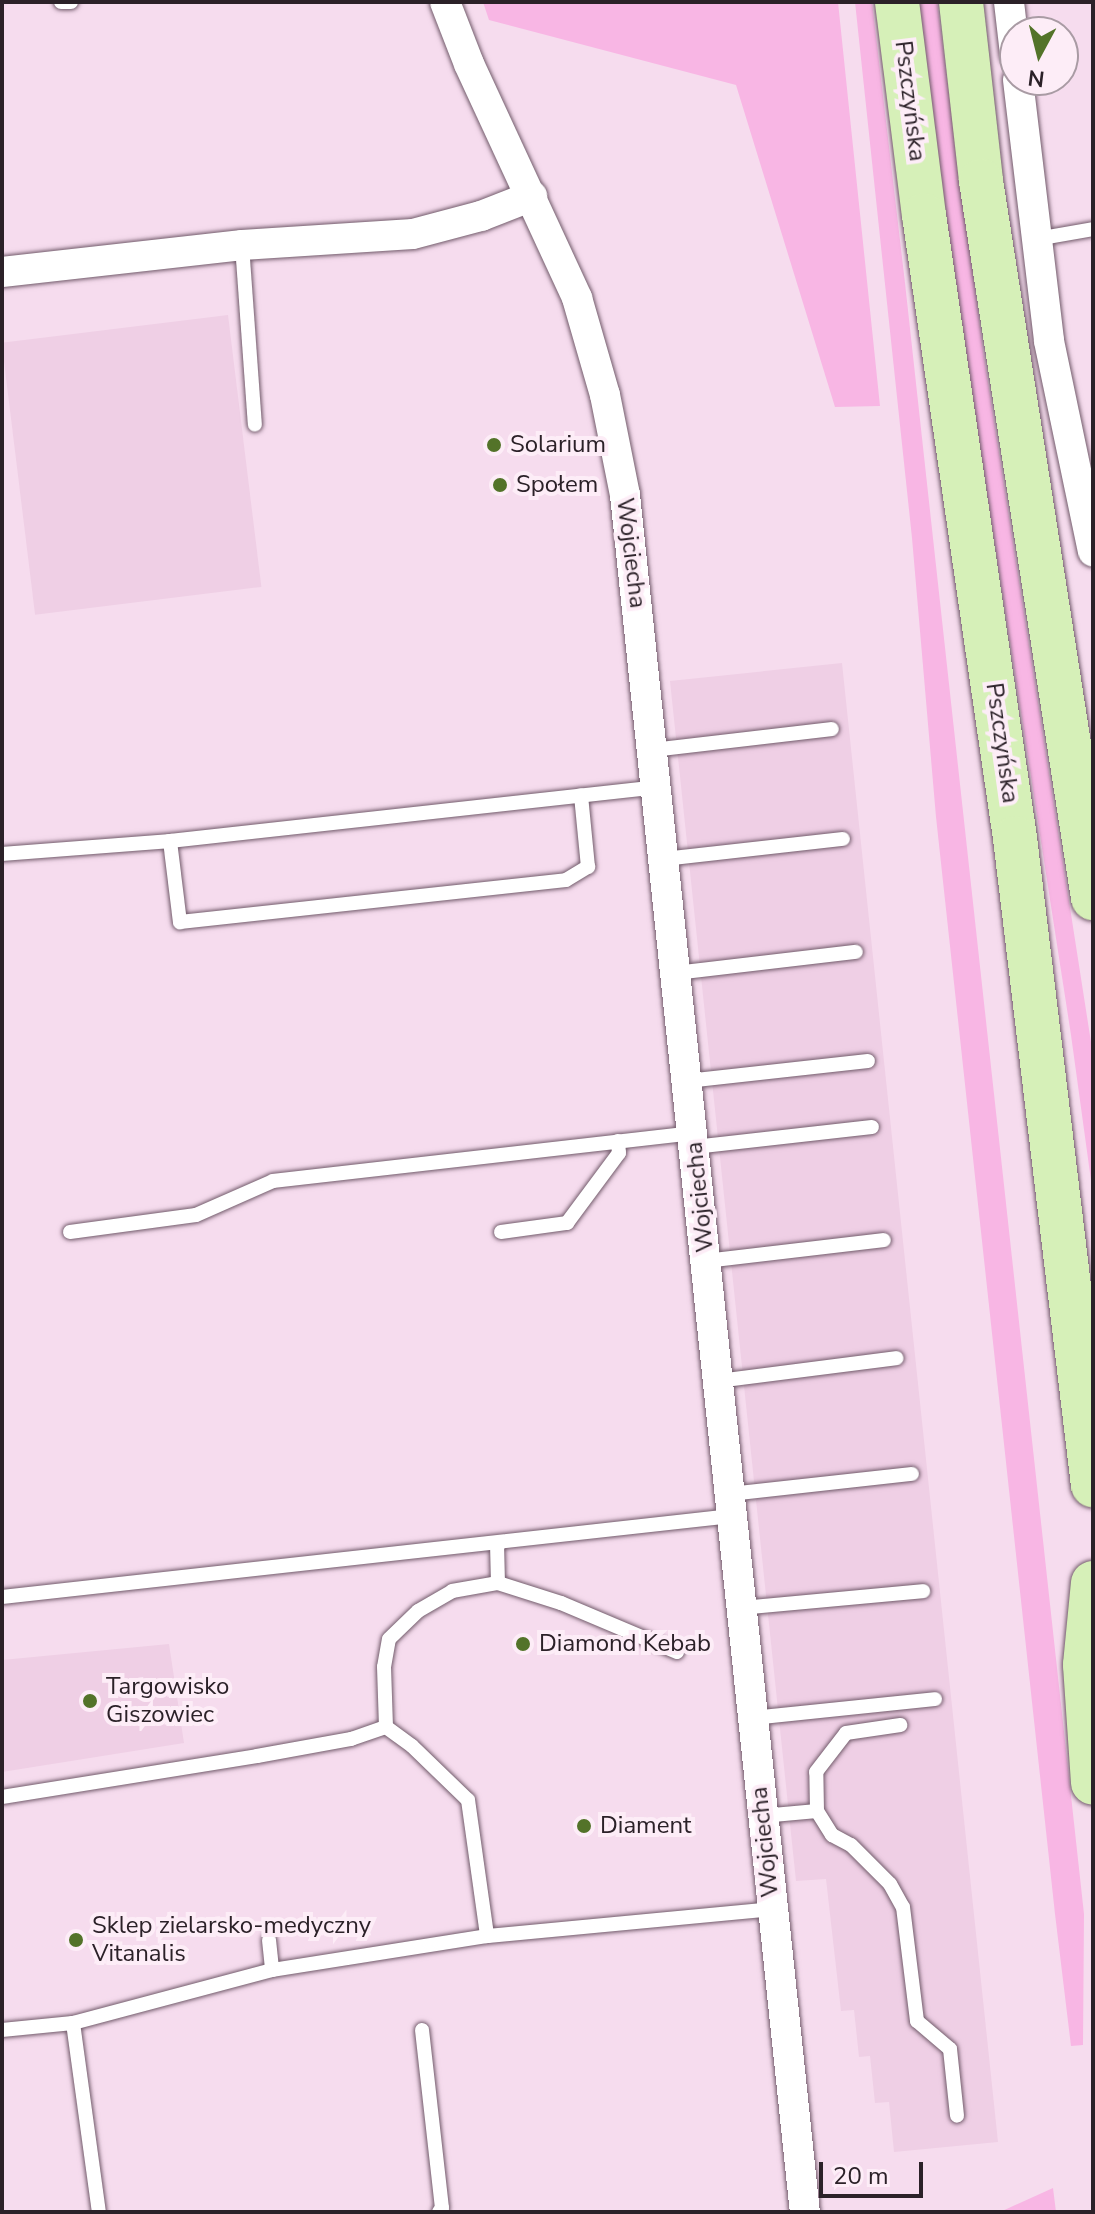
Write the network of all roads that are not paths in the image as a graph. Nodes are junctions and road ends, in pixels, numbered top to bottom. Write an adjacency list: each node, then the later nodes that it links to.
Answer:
1 (61, 2): 2 (lane)
2 (71, 2)
3 (445, 2): 7 (street, Wojciecha)
4 (897, 2): 37 (main road, Pszczyńska)
5 (961, 2): 22 (main road)
6 (1020, 96): 9 (street)
7 (532, 196): 10 (street); 15 (street, Wojciecha)
8 (1093, 229): 9 (lane)
9 (1037, 239): 13 (street)
10 (242, 245): 11 (street); 12 (lane)
11 (2, 272)
12 (255, 425)
13 (1093, 551)
14 (832, 729): 15 (lane)
15 (653, 750): 16 (street, Wojciecha)
16 (657, 787): 17 (lane); 21 (street, Wojciecha)
17 (581, 795): 19 (lane); 19 (lane)
18 (843, 839): 21 (lane)
19 (170, 841): 20 (lane)
20 (2, 854)
21 (664, 859): 24 (street, Wojciecha)
22 (1093, 898)
23 (856, 952): 24 (lane)
24 (676, 973): 26 (street, Wojciecha)
25 (868, 1061): 26 (lane)
26 (687, 1081): 28 (street, Wojciecha)
27 (872, 1127): 28 (lane)
28 (694, 1140): 29 (lane); 33 (street, Wojciecha)
29 (618, 1141): 30 (lane); 31 (lane)
30 (70, 1232)
31 (501, 1232)
32 (884, 1240): 33 (lane)
33 (706, 1261): 35 (street, Wojciecha)
34 (897, 1358): 35 (lane)
35 (718, 1381): 38 (street, Wojciecha)
36 (912, 1474): 38 (lane)
37 (1093, 1485)
38 (731, 1505): 39 (lane); 44 (street, Wojciecha)
39 (497, 1543): 40 (lane); 43 (lane)
40 (498, 1583): 45 (lane); 49 (lane)
41 (1093, 1583): 50 (main road)
42 (923, 1591): 44 (lane)
43 (2, 1597)
44 (741, 1608): 47 (street, Wojciecha)
45 (677, 1652)
46 (935, 1699): 47 (lane)
47 (752, 1718): 53 (street, Wojciecha)
48 (900, 1725): 52 (lane)
49 (386, 1727): 51 (lane); 55 (lane)
50 (1093, 1783)
51 (2, 1797)
52 (817, 1811): 53 (lane); 61 (lane)
53 (762, 1816): 54 (street, Wojciecha)
54 (772, 1909): 55 (lane); 64 (street, Wojciecha)
55 (487, 1936): 57 (lane)
56 (269, 1940): 57 (lane)
57 (272, 1970): 58 (lane)
58 (73, 2023): 59 (lane); 62 (lane)
59 (2, 2030)
60 (422, 2030): 63 (lane)
61 (957, 2116)
62 (99, 2212)
63 (439, 2212)
64 (805, 2212)

